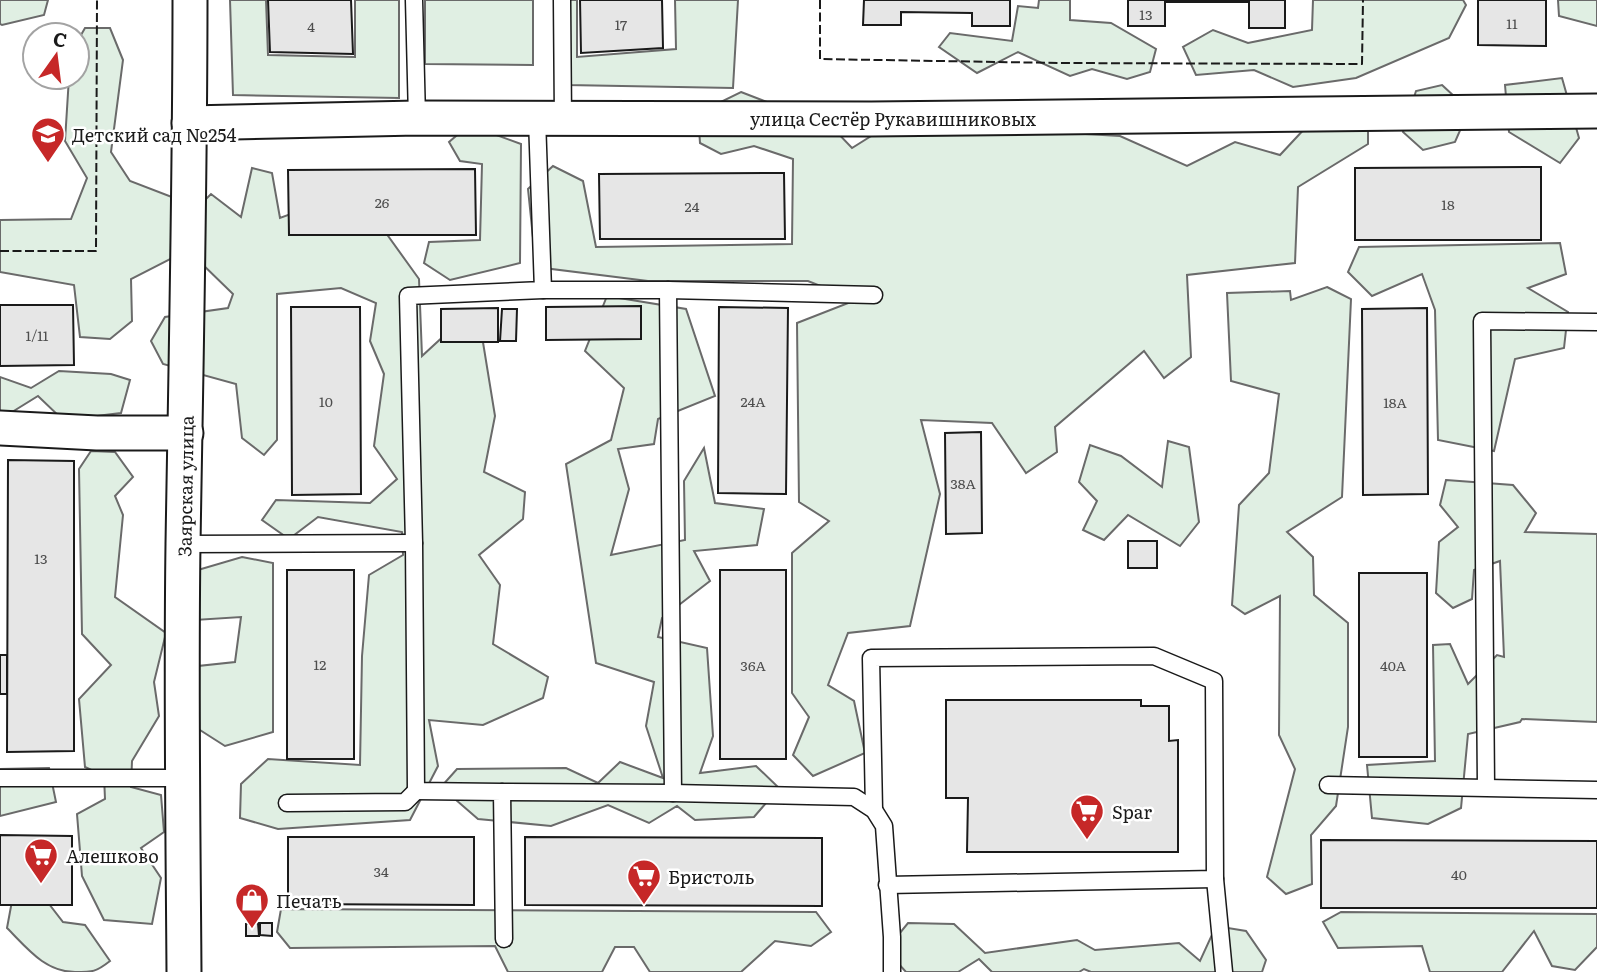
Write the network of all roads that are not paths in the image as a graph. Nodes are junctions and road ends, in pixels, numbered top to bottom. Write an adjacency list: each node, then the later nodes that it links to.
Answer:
1 (190, 0): 7 (street, Заярская улица)
2 (414, 0): 5 (lane)
3 (562, 0): 6 (lane)
4 (1597, 111): 6 (street, улица Сестёр Рукавишниковых)
5 (417, 118): 6 (street, улица Сестёр Рукавишниковых); 7 (street, улица Сестёр Рукавишниковых)
6 (550, 119): 8 (lane)
7 (189, 123): 13 (street, Заярская улица)
8 (542, 290): 9 (lane); 14 (lane)
9 (668, 290): 10 (lane); 23 (lane)
10 (874, 295)
11 (1597, 322): 19 (lane)
12 (0, 428): 13 (street)
13 (186, 433): 15 (street, Заярская улица)
14 (414, 543): 15 (lane); 21 (lane)
15 (183, 544): 17 (street, Заярская улица)
16 (0, 778): 17 (lane)
17 (182, 778): 29 (street, Заярская улица)
18 (1328, 785): 19 (lane)
19 (1486, 787): 20 (lane)
20 (1597, 790)
21 (416, 791): 22 (lane); 24 (lane)
22 (502, 792): 23 (lane); 28 (lane)
23 (673, 793): 25 (lane)
24 (287, 803)
25 (874, 810): 26 (lane); 27 (lane)
26 (1215, 879): 27 (lane); 31 (lane)
27 (887, 885): 30 (lane)
28 (503, 939)
29 (184, 972)
30 (892, 972)
31 (1224, 972)

